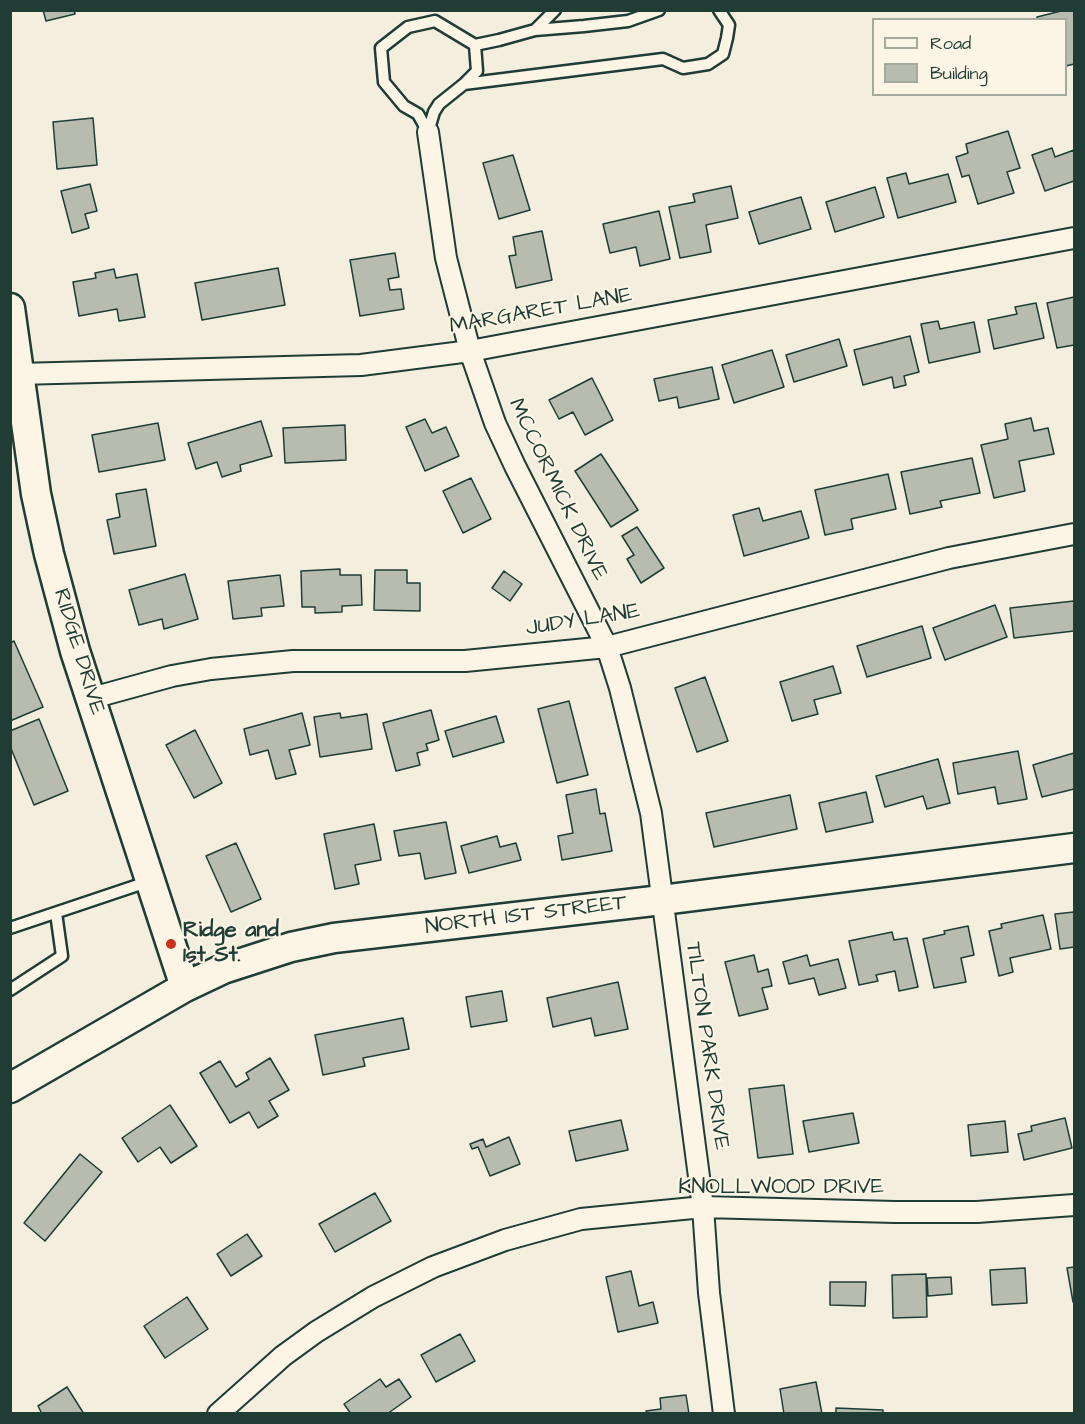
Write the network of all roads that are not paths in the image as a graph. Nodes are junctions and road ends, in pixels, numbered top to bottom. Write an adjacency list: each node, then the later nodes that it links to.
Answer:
1 (555, 10): 4 (lane)
2 (659, 10): 4 (lane)
3 (719, 10): 6 (lane)
4 (535, 30): 5 (lane)
5 (475, 45): 6 (lane); 7 (lane)
6 (464, 84): 7 (lane)
7 (428, 132): 10 (street, MCCORMICK DRIVE)
8 (1074, 238): 10 (street, MARGARET LANE)
9 (10, 308): 11 (street, RIDGE DRIVE)
10 (470, 351): 11 (street, MARGARET LANE); 13 (street, MCCORMICK DRIVE)
11 (14, 375): 14 (street, RIDGE DRIVE)
12 (1074, 534): 13 (street, JUDY LANE)
13 (607, 647): 14 (street, JUDY LANE); 17 (street, MCCORMICK DRIVE)
14 (92, 698): 16 (street, RIDGE DRIVE)
15 (1074, 848): 17 (street, NORTH 1ST STREET)
16 (150, 880): 18 (lane); 20 (street, RIDGE DRIVE)
17 (662, 900): 20 (street, NORTH 1ST STREET); 24 (street, TILTON PARK DRIVE)
18 (56, 913): 19 (lane); 21 (lane)
19 (10, 928)
20 (185, 987): 22 (street, NORTH 1ST STREET)
21 (10, 990)
22 (10, 1088)
23 (1074, 1205): 24 (street, KNOLLWOOD DRIVE)
24 (703, 1207): 25 (street, KNOLLWOOD DRIVE); 26 (street, TILTON PARK DRIVE)
25 (218, 1413)
26 (724, 1413)

